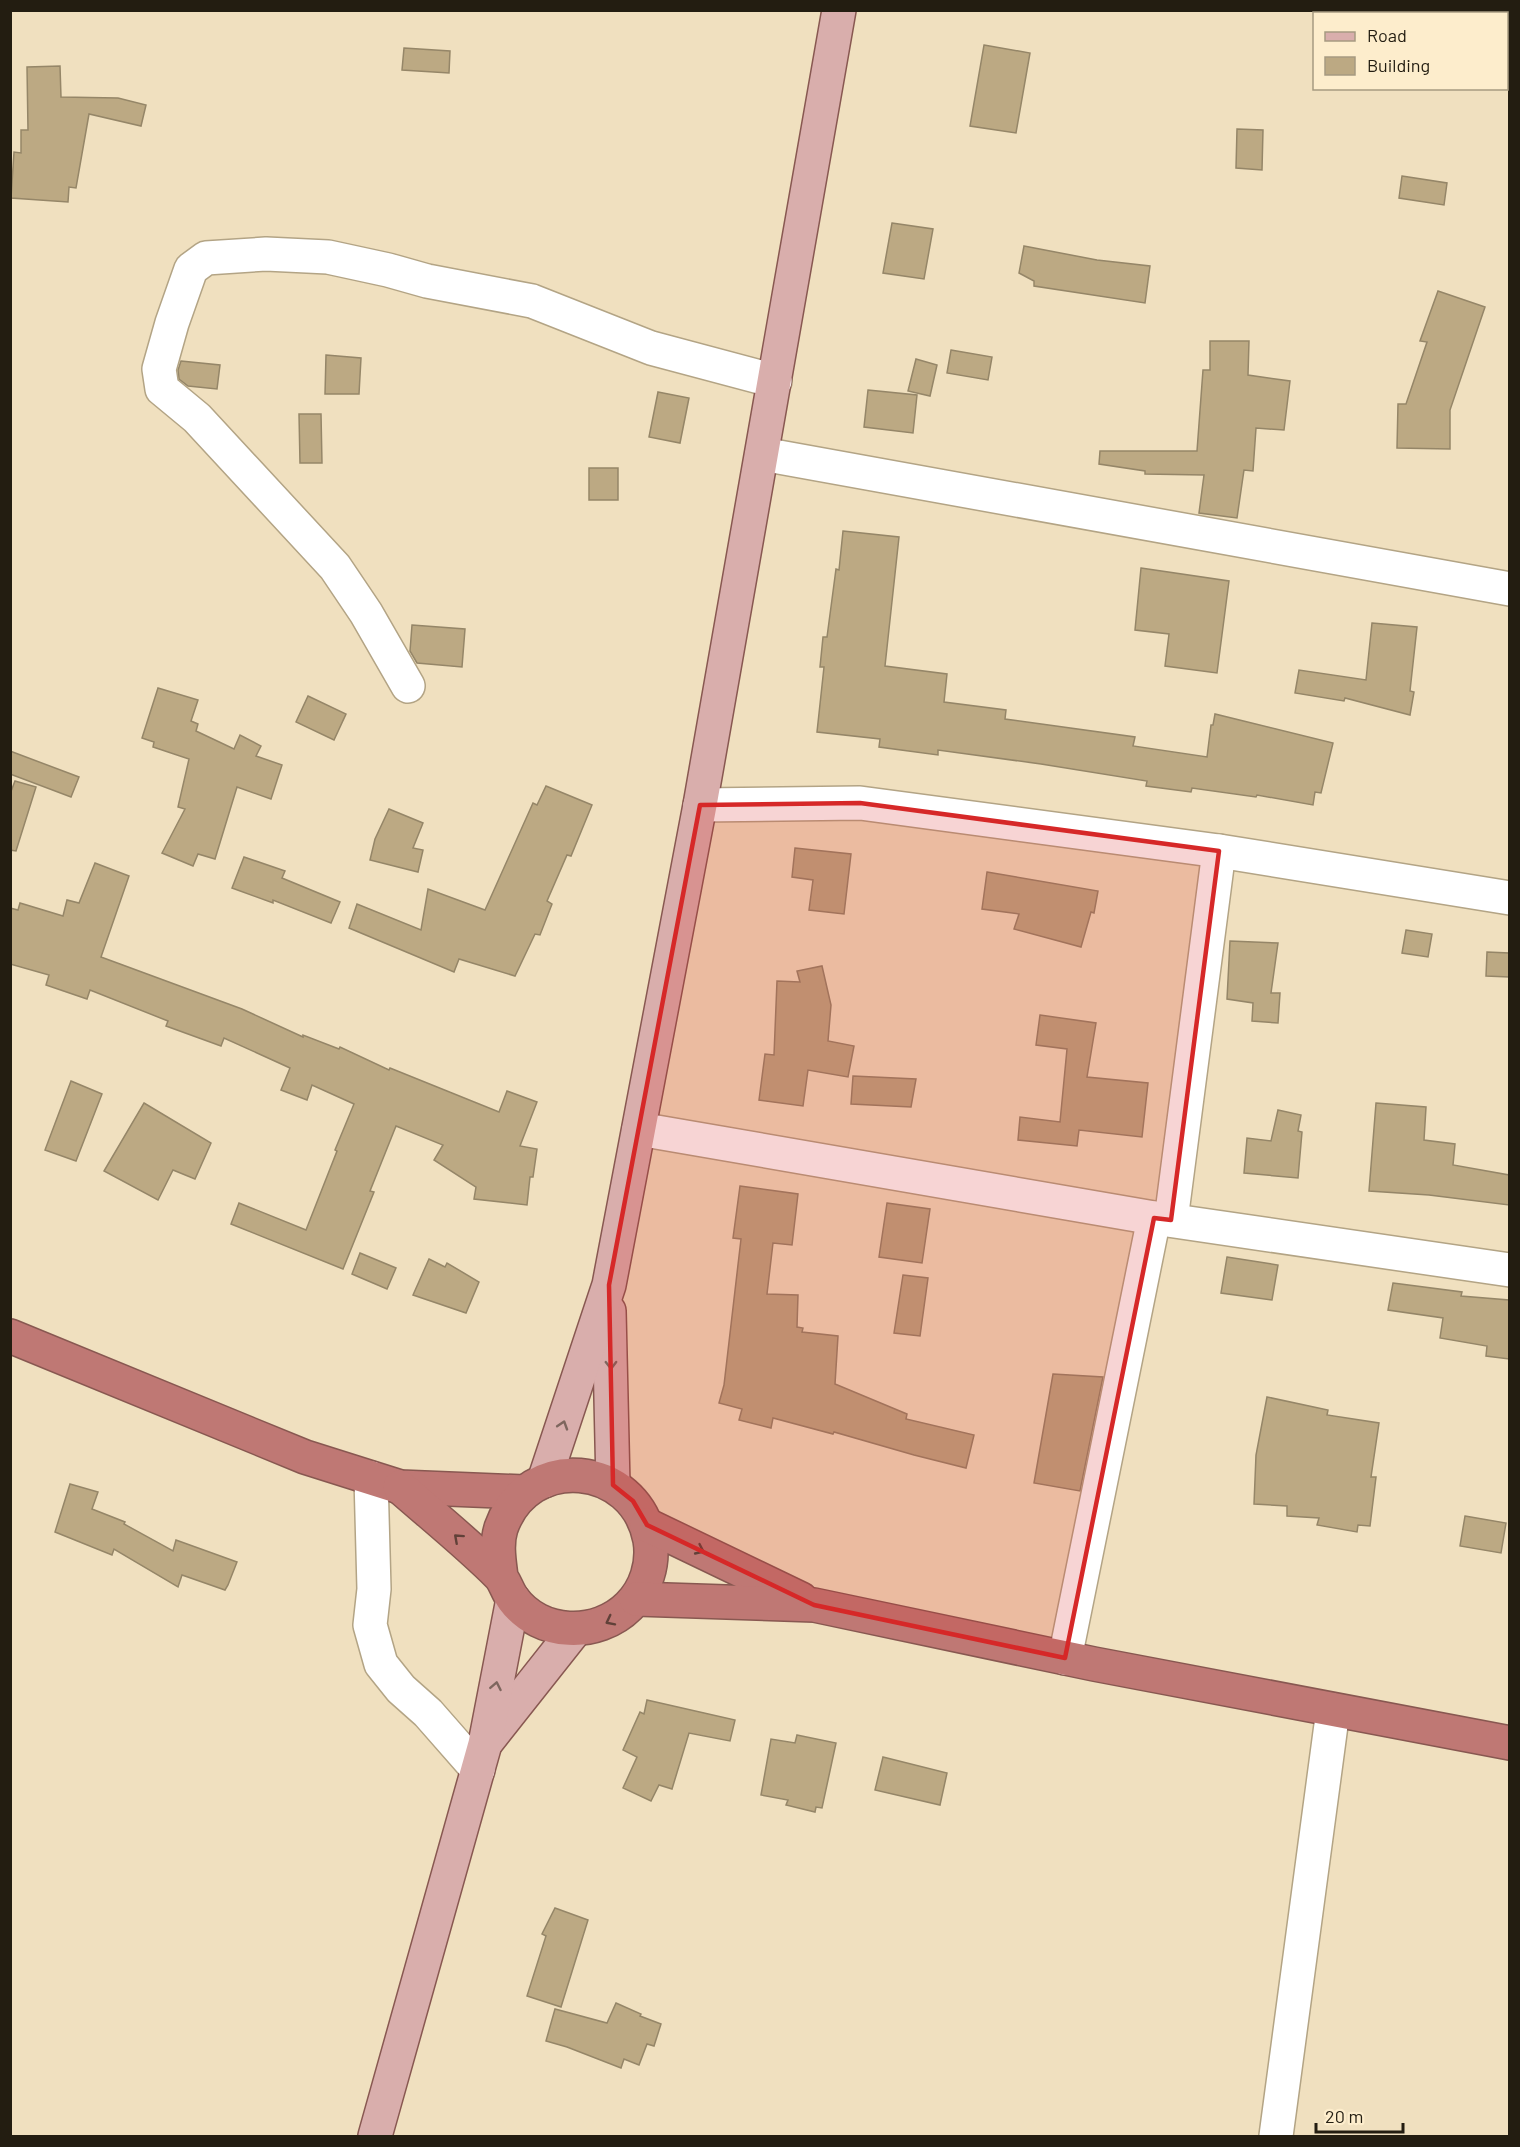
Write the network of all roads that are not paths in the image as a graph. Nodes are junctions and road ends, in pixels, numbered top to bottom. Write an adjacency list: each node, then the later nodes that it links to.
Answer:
1 (840, 10): 2 (main road)
2 (775, 381): 3 (main road); 5 (street)
3 (762, 454): 4 (street); 6 (main road)
4 (1509, 590)
5 (408, 686)
6 (700, 805): 7 (street); 9 (main road)
7 (1219, 851): 8 (street); 10 (street)
8 (1509, 898)
9 (639, 1129): 10 (street); 12 (main road)
10 (1163, 1219): 11 (street); 22 (street)
11 (1509, 1270)
12 (609, 1286): 15 (main road, one-way to 15); 16 (main road, one-way to 12)
13 (10, 1336): 14 (highway)
14 (386, 1482): 16 (highway); 18 (highway, one-way to 14); 25 (street)
15 (613, 1485): 16 (highway); 17 (highway)
16 (535, 1486): 18 (highway)
17 (647, 1525): 19 (highway); 20 (highway, one-way to 20)
18 (507, 1588): 21 (highway); 25 (main road, one-way to 18)
19 (636, 1599): 20 (highway); 21 (highway, one-way to 21)
20 (814, 1605): 22 (highway)
21 (575, 1630): 25 (main road)
22 (1065, 1658): 23 (highway)
23 (1333, 1710): 24 (highway); 27 (street)
24 (1509, 1743)
25 (481, 1757): 26 (main road)
26 (375, 2136)
27 (1276, 2136)

